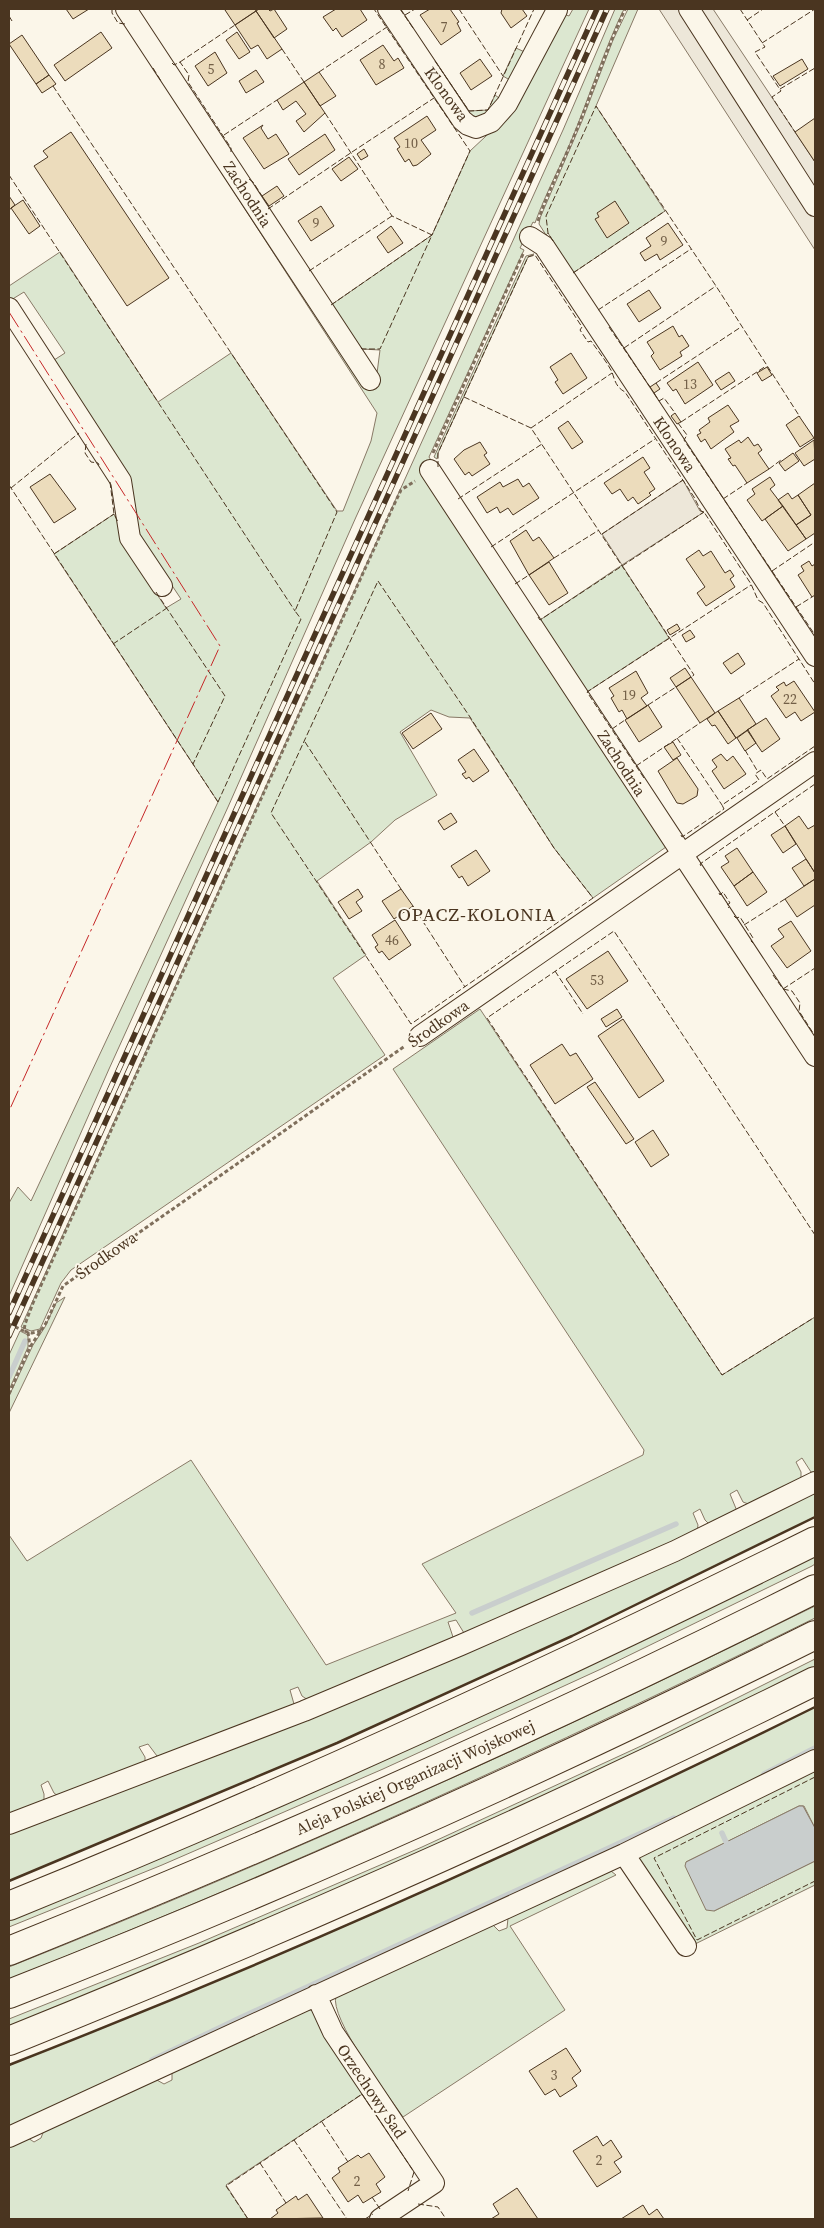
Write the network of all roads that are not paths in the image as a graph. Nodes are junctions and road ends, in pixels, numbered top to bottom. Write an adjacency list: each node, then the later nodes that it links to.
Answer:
1 (126, 9): 8 (street, Zachodnia)
2 (388, 9): 4 (street, Klonowa)
3 (689, 9): 5 (street)
4 (557, 10)
5 (815, 206)
6 (530, 237): 11 (street, Klonowa)
7 (9, 308): 10 (street)
8 (370, 380)
9 (430, 470): 13 (street, Zachodnia)
10 (162, 586)
11 (815, 656)
12 (815, 762): 13 (street, Środkowa)
13 (681, 853): 14 (street, Środkowa); 15 (street, Zachodnia)
14 (420, 1036)
15 (815, 1056)
16 (815, 1482): 22 (street)
17 (815, 1542): 24 (highway)
18 (815, 1589): 26 (highway, Aleja Polskiej Organizacji Wojskowej)
19 (815, 1635): 27 (highway)
20 (815, 1682): 29 (highway)
21 (815, 1760): 23 (street)
22 (9, 1824)
23 (624, 1854): 25 (street); 28 (street)
24 (9, 1906)
25 (686, 1946)
26 (9, 1951)
27 (9, 1994)
28 (316, 1995): 30 (street); 31 (street, Orzechowy Sad)
29 (9, 2041)
30 (9, 2137)
31 (380, 2219)

